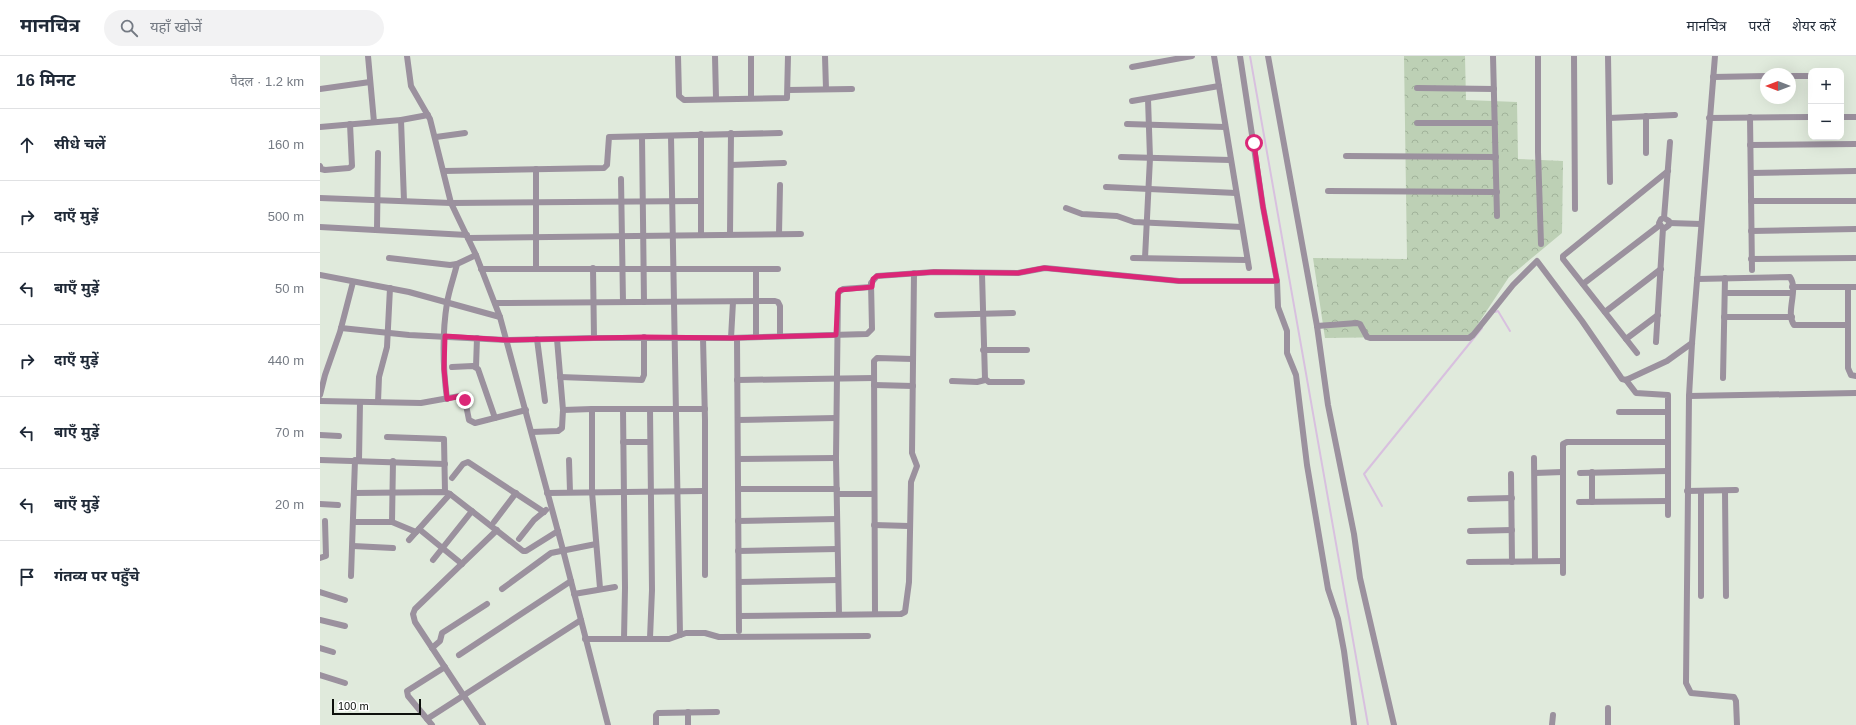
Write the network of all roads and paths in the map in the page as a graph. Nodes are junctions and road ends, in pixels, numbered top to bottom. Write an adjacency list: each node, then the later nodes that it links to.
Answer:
1 (368, 56): 22 (street)
2 (407, 56): 34 (street)
3 (678, 56): 30 (street)
4 (715, 56): 30 (street)
5 (751, 56): 31 (street)
6 (788, 56): 29 (street)
7 (825, 56): 26 (street)
8 (1192, 56): 17 (street)
9 (1214, 56): 23 (street)
10 (1240, 56): 143 (street)
11 (1268, 56): 169 (street)
12 (1493, 56): 28 (street)
13 (1538, 56): 118 (street)
14 (1574, 56): 97 (street)
15 (1608, 56): 41 (street)
16 (1715, 56): 21 (street)
17 (1132, 67)
18 (1760, 76): 21 (street)
19 (1796, 76): 20 (street)
20 (1808, 76)
21 (1713, 77): 42 (street)
22 (370, 82): 25 (street); 44 (street)
23 (1219, 86): 32 (street); 50 (street)
24 (1417, 88): 28 (street)
25 (320, 89)
26 (826, 89): 27 (street); 29 (street)
27 (852, 89)
28 (1494, 89): 46 (street)
29 (788, 90): 31 (street)
30 (716, 98): 31 (street)
31 (751, 98)
32 (1148, 99): 33 (street); 49 (street)
33 (1132, 101)
34 (428, 115): 43 (street); 57 (street)
35 (1646, 116): 36 (street); 41 (street); 63 (street)
36 (1675, 116)
37 (1856, 116): 40 (street)
38 (1750, 117): 39 (street); 42 (street); 61 (street)
39 (1808, 117)
40 (1844, 117)
41 (1609, 118): 78 (street)
42 (1709, 118): 102 (street)
43 (401, 120): 44 (street); 87 (street)
44 (374, 122): 47 (street)
45 (1417, 123): 46 (street)
46 (1495, 123): 66 (street)
47 (350, 124): 51 (street); 71 (street)
48 (1127, 124): 49 (street)
49 (1149, 125): 50 (street); 67 (street)
50 (1225, 126): 68 (street)
51 (320, 127)
52 (465, 133): 57 (street)
53 (731, 133): 54 (street); 55 (street); 70 (street)
54 (780, 133)
55 (701, 134): 56 (street); 90 (street)
56 (670, 136): 58 (street); 89 (street)
57 (436, 137): 73 (street)
58 (642, 137): 72 (street); 95 (street)
59 (1670, 142): 74 (street)
60 (1856, 144): 61 (street)
61 (1750, 145): 76 (street)
62 (378, 152): 86 (street)
63 (1646, 153)
64 (1346, 156): 66 (street)
65 (1121, 157): 67 (street)
66 (1496, 157): 83 (street)
67 (1150, 158): 68 (street); 81 (street)
68 (1230, 160): 84 (street)
69 (784, 163): 70 (street)
70 (730, 165): 109 (street)
71 (320, 166)
72 (536, 169): 73 (street); 94 (street)
73 (444, 171): 93 (street)
74 (1668, 171): 99 (street); 145 (street)
75 (1856, 171): 76 (street)
76 (1751, 173): 91 (street)
77 (621, 179): 88 (street)
78 (1610, 182)
79 (780, 184): 110 (street)
80 (1106, 187): 81 (street)
81 (1149, 189): 84 (street); 100 (street)
82 (1328, 191): 83 (street)
83 (1497, 192): 98 (street)
84 (1236, 193): 105 (street)
85 (320, 198): 86 (street)
86 (378, 200): 87 (street); 106 (street)
87 (404, 201): 93 (street)
88 (621, 201): 94 (street); 95 (street); 112 (street)
89 (671, 201): 90 (street); 95 (street); 114 (street)
90 (701, 201): 115 (street)
91 (1751, 201): 92 (street); 108 (street)
92 (1856, 201)
93 (451, 202): 94 (street); 116 (street)
94 (536, 202): 117 (street)
95 (642, 202): 113 (street)
96 (1066, 208): 100 (street)
97 (1575, 209)
98 (1497, 216)
99 (1664, 218): 101 (street); 103 (street)
100 (1147, 223): 105 (street); 122 (street)
101 (1669, 223): 102 (street); 103 (street)
102 (1701, 224): 142 (street)
103 (1662, 226): 135 (street); 145 (street)
104 (320, 227): 106 (street)
105 (1242, 227): 125 (street)
106 (378, 228): 116 (street)
107 (1856, 229): 108 (street)
108 (1751, 230): 124 (street)
109 (730, 234): 110 (street); 115 (street)
110 (778, 234): 111 (street)
111 (801, 234)
112 (623, 235): 113 (street); 117 (street); 128 (street)
113 (644, 235): 114 (street); 129 (street)
114 (672, 235): 115 (street); 133 (street)
115 (701, 235)
116 (467, 236): 117 (street); 119 (street)
117 (536, 236): 132 (street)
118 (1542, 244)
119 (476, 255): 126 (street); 131 (street)
120 (390, 258): 126 (street)
121 (1133, 258): 122 (street)
122 (1145, 258): 125 (street)
123 (1856, 258): 124 (street)
124 (1751, 259): 137 (street)
125 (1247, 260): 130 (street)
126 (457, 264): 157 (street)
127 (593, 268): 128 (street); 132 (street); 159 (street)
128 (623, 268): 129 (street); 152 (street)
129 (644, 268): 133 (street); 153 (street)
130 (1249, 268)
131 (481, 269): 132 (street); 158 (street)
132 (536, 269)
133 (673, 269): 136 (street); 154 (street)
134 (778, 269): 136 (street)
135 (1661, 269): 160 (street); 164 (street)
136 (756, 270): 156 (street)
137 (1752, 270)
138 (914, 273): 139 (street); 146 (street); 191 (street)
139 (982, 274): 143 (street); 162 (street)
140 (320, 275): 144 (street)
141 (1725, 278): 142 (street); 150 (street); 151 (street)
142 (1697, 279): 187 (street)
143 (1277, 281): 353 (street)
144 (353, 282): 148 (street); 170 (street)
145 (1583, 284): 160 (street)
146 (872, 287): 172 (street); 172 (street)
147 (1848, 287): 149 (street); 150 (street); 168 (street)
148 (390, 288): 157 (street); 171 (street)
149 (1856, 288)
150 (1792, 290): 151 (street); 167 (street)
151 (1725, 293): 166 (street)
152 (623, 302): 153 (street); 159 (street)
153 (644, 302): 154 (street)
154 (674, 302): 155 (street); 179 (street)
155 (733, 302): 156 (street); 181 (street)
156 (756, 302): 174 (street); 176 (street)
157 (447, 303): 165 (street); 173 (street)
158 (495, 303): 159 (street); 165 (street)
159 (593, 303): 178 (street)
160 (1605, 312): 184 (street)
161 (1013, 313): 162 (street)
162 (983, 314): 163 (street); 188 (street)
163 (937, 315)
164 (1658, 315): 184 (street); 186 (street)
165 (500, 317): 185 (street)
166 (1724, 317): 167 (street); 198 (street)
167 (1792, 317): 168 (street)
168 (1848, 325): 195 (street)
169 (1316, 326): 202 (street); 354 (street)
170 (341, 328): 171 (street); 194 (street)
171 (387, 332): 173 (street); 214 (street)
172 (836, 335): 174 (street); 199 (street)
173 (445, 336): 177 (street); 210 (street)
174 (780, 336): 176 (street)
175 (644, 337): 178 (street); 179 (street); 196 (street)
176 (756, 337): 181 (street)
177 (476, 338): 185 (street); 193 (street)
178 (594, 338): 183 (street)
179 (675, 338): 180 (street); 220 (street)
180 (703, 338): 181 (street); 221 (street)
181 (734, 338): 200 (street)
182 (537, 339): 183 (street); 185 (street); 211 (street)
183 (557, 339): 196 (street)
184 (1626, 339): 190 (street)
185 (506, 340): 217 (street)
186 (1656, 342)
187 (1692, 343): 202 (street); 209 (street)
188 (983, 350): 189 (street); 201 (street)
189 (1027, 350)
190 (1637, 353)
191 (913, 359): 197 (street); 206 (street)
192 (452, 366): 193 (street)
193 (476, 367): 224 (street)
194 (322, 375): 208 (street)
195 (1856, 376)
196 (560, 377): 218 (street)
197 (874, 378): 199 (street); 205 (street)
198 (1723, 378)
199 (836, 379): 200 (street); 225 (street)
200 (737, 380): 226 (street)
201 (985, 380): 203 (street); 204 (street)
202 (1626, 380): 223 (street)
203 (952, 381)
204 (1022, 382)
205 (874, 385): 206 (street); 266 (street)
206 (913, 386): 285 (street)
207 (1856, 393): 209 (street)
208 (320, 395)
209 (1689, 396): 254 (street)
210 (447, 399): 214 (street); 224 (street)
211 (545, 400)
212 (320, 401): 213 (street)
213 (360, 402): 214 (street); 238 (street)
214 (378, 402)
215 (592, 409): 216 (street); 218 (street); 259 (street)
216 (623, 409): 219 (street); 231 (street)
217 (526, 410): 224 (street); 227 (street)
218 (563, 410): 227 (street)
219 (650, 410): 220 (street); 232 (street)
220 (677, 410): 221 (street); 252 (street)
221 (705, 410): 249 (street)
222 (1619, 412): 223 (street)
223 (1668, 412): 233 (street)
224 (496, 418)
225 (836, 418): 226 (street); 234 (street)
226 (738, 420): 236 (street)
227 (532, 432): 265 (street)
228 (320, 435): 229 (street)
229 (339, 436)
230 (387, 437): 241 (street)
231 (623, 442): 232 (street); 260 (street)
232 (650, 442): 261 (street)
233 (1668, 442): 242 (street); 243 (street)
234 (836, 458): 236 (street); 253 (street)
235 (1534, 458): 245 (street)
236 (738, 459): 250 (street)
237 (320, 460): 238 (street)
238 (357, 460): 240 (street); 262 (street)
239 (569, 460): 258 (street)
240 (393, 461): 241 (street); 257 (street)
241 (445, 464): 263 (street)
242 (1668, 471): 244 (street); 269 (street)
243 (1563, 472): 245 (street); 303 (street)
244 (1592, 472): 246 (street); 271 (street)
245 (1535, 473): 306 (street)
246 (1580, 473)
247 (1512, 474): 267 (street)
248 (452, 478): 264 (street)
249 (704, 490): 252 (street); 309 (street)
250 (738, 490): 253 (street); 283 (street)
251 (1736, 490): 256 (street)
252 (678, 491): 261 (street); 330 (street)
253 (837, 491): 266 (street); 278 (street)
254 (1687, 491): 255 (street); 357 (street)
255 (1701, 491): 256 (street); 319 (street)
256 (1725, 491): 320 (street)
257 (392, 492): 262 (street); 263 (street); 281 (street)
258 (570, 492): 259 (street); 265 (street)
259 (592, 492): 260 (street); 294 (street)
260 (624, 492): 261 (street); 334 (street)
261 (650, 492): 332 (street)
262 (354, 493): 280 (street)
263 (448, 493): 275 (street); 289 (street)
264 (516, 493): 276 (street); 282 (street)
265 (547, 493): 274 (street)
266 (874, 494): 284 (street)
267 (1512, 498): 268 (street); 288 (street)
268 (1470, 499)
269 (1668, 501): 271 (street); 277 (street)
270 (1579, 502): 271 (street)
271 (1592, 502)
272 (320, 504): 273 (street)
273 (338, 505)
274 (551, 507): 276 (street); 290 (street)
275 (472, 511): 287 (street); 296 (street)
276 (544, 512): 292 (street)
277 (1668, 515)
278 (837, 520): 283 (street); 298 (street)
279 (325, 521): 286 (street)
280 (354, 522): 281 (street); 295 (street)
281 (392, 522): 289 (street)
282 (494, 522)
283 (738, 522): 300 (street)
284 (874, 525): 285 (street); 324 (street)
285 (909, 526): 324 (street)
286 (323, 530): 301 (street)
287 (497, 530): 290 (street); 307 (street)
288 (1512, 530): 291 (street); 305 (street)
289 (417, 531): 293 (street); 296 (street)
290 (558, 531): 299 (street)
291 (1470, 531)
292 (518, 539)
293 (409, 540)
294 (596, 544): 299 (street); 315 (street)
295 (353, 546): 297 (street); 310 (street)
296 (442, 547): 302 (street); 307 (street)
297 (393, 548)
298 (837, 549): 300 (street); 311 (street)
299 (563, 550): 312 (street); 316 (street)
300 (738, 551): 313 (street)
301 (320, 558)
302 (433, 560)
303 (1563, 561): 306 (street); 308 (street)
304 (1469, 562): 305 (street)
305 (1512, 562): 306 (street)
306 (1535, 562)
307 (462, 564): 336 (street)
308 (1564, 573)
309 (705, 575)
310 (351, 576)
311 (838, 580): 313 (street); 323 (street)
312 (571, 581): 318 (street); 338 (street)
313 (739, 582): 325 (street)
314 (615, 586): 315 (street)
315 (600, 588): 318 (street)
316 (502, 589)
317 (320, 592): 321 (street)
318 (574, 594): 327 (street)
319 (1701, 596)
320 (1726, 596)
321 (345, 600)
322 (487, 604): 336 (street)
323 (838, 614): 324 (street); 325 (street)
324 (875, 614)
325 (739, 616): 329 (street)
326 (320, 620): 328 (street)
327 (581, 620): 333 (street); 342 (street)
328 (345, 626)
329 (740, 631)
330 (680, 635): 331 (street); 332 (street)
331 (868, 636)
332 (650, 638): 334 (street)
333 (585, 639): 334 (street); 350 (street)
334 (624, 639)
335 (320, 648): 337 (street)
336 (432, 648): 339 (street)
337 (333, 652)
338 (458, 655)
339 (445, 667): 342 (street); 347 (street)
340 (320, 675): 341 (street)
341 (345, 683)
342 (463, 695): 347 (street); 349 (street)
343 (1608, 708): 356 (street)
344 (688, 712): 345 (street); 351 (street); 352 (street)
345 (717, 712)
346 (1553, 715): 355 (street)
347 (427, 719): 348 (street)
348 (432, 725)
349 (483, 725)
350 (608, 725)
351 (656, 725)
352 (688, 725)
353 (1354, 725)
354 (1394, 725)
355 (1552, 725)
356 (1608, 725)
357 (1736, 725)

